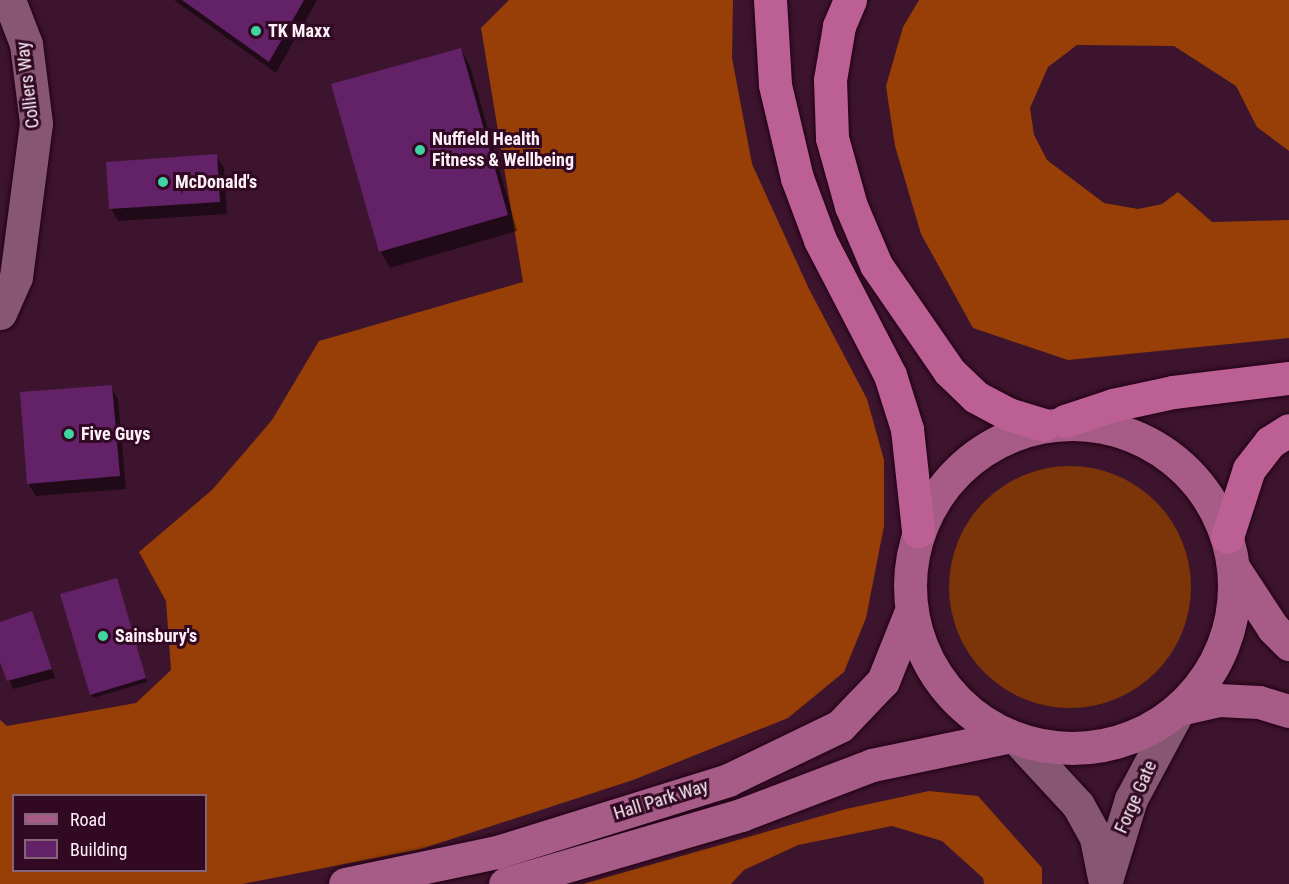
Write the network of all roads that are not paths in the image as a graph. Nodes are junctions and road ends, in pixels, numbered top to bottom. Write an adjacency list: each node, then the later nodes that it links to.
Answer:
1 (9, 0): 4 (street, Colliers Way)
2 (770, 0): 10 (highway)
3 (850, 0): 8 (highway)
4 (25, 208): 5 (street, Colliers Way); 6 (street, Colliers Way)
5 (0, 246)
6 (0, 313)
7 (1289, 378): 8 (highway)
8 (1054, 423): 10 (main road); 11 (main road)
9 (1289, 430): 11 (highway)
10 (918, 531): 12 (main road)
11 (1230, 552): 13 (main road); 14 (main road)
12 (909, 616): 16 (main road); 18 (main road, Hall Park Way)
13 (1289, 644)
14 (1180, 711): 15 (main road); 16 (main road); 17 (street, Forge Gate)
15 (1289, 711)
16 (1012, 738): 17 (street, Forge Gate); 19 (main road, Hall Park Way)
17 (1105, 883)
18 (345, 884)
19 (505, 884)

